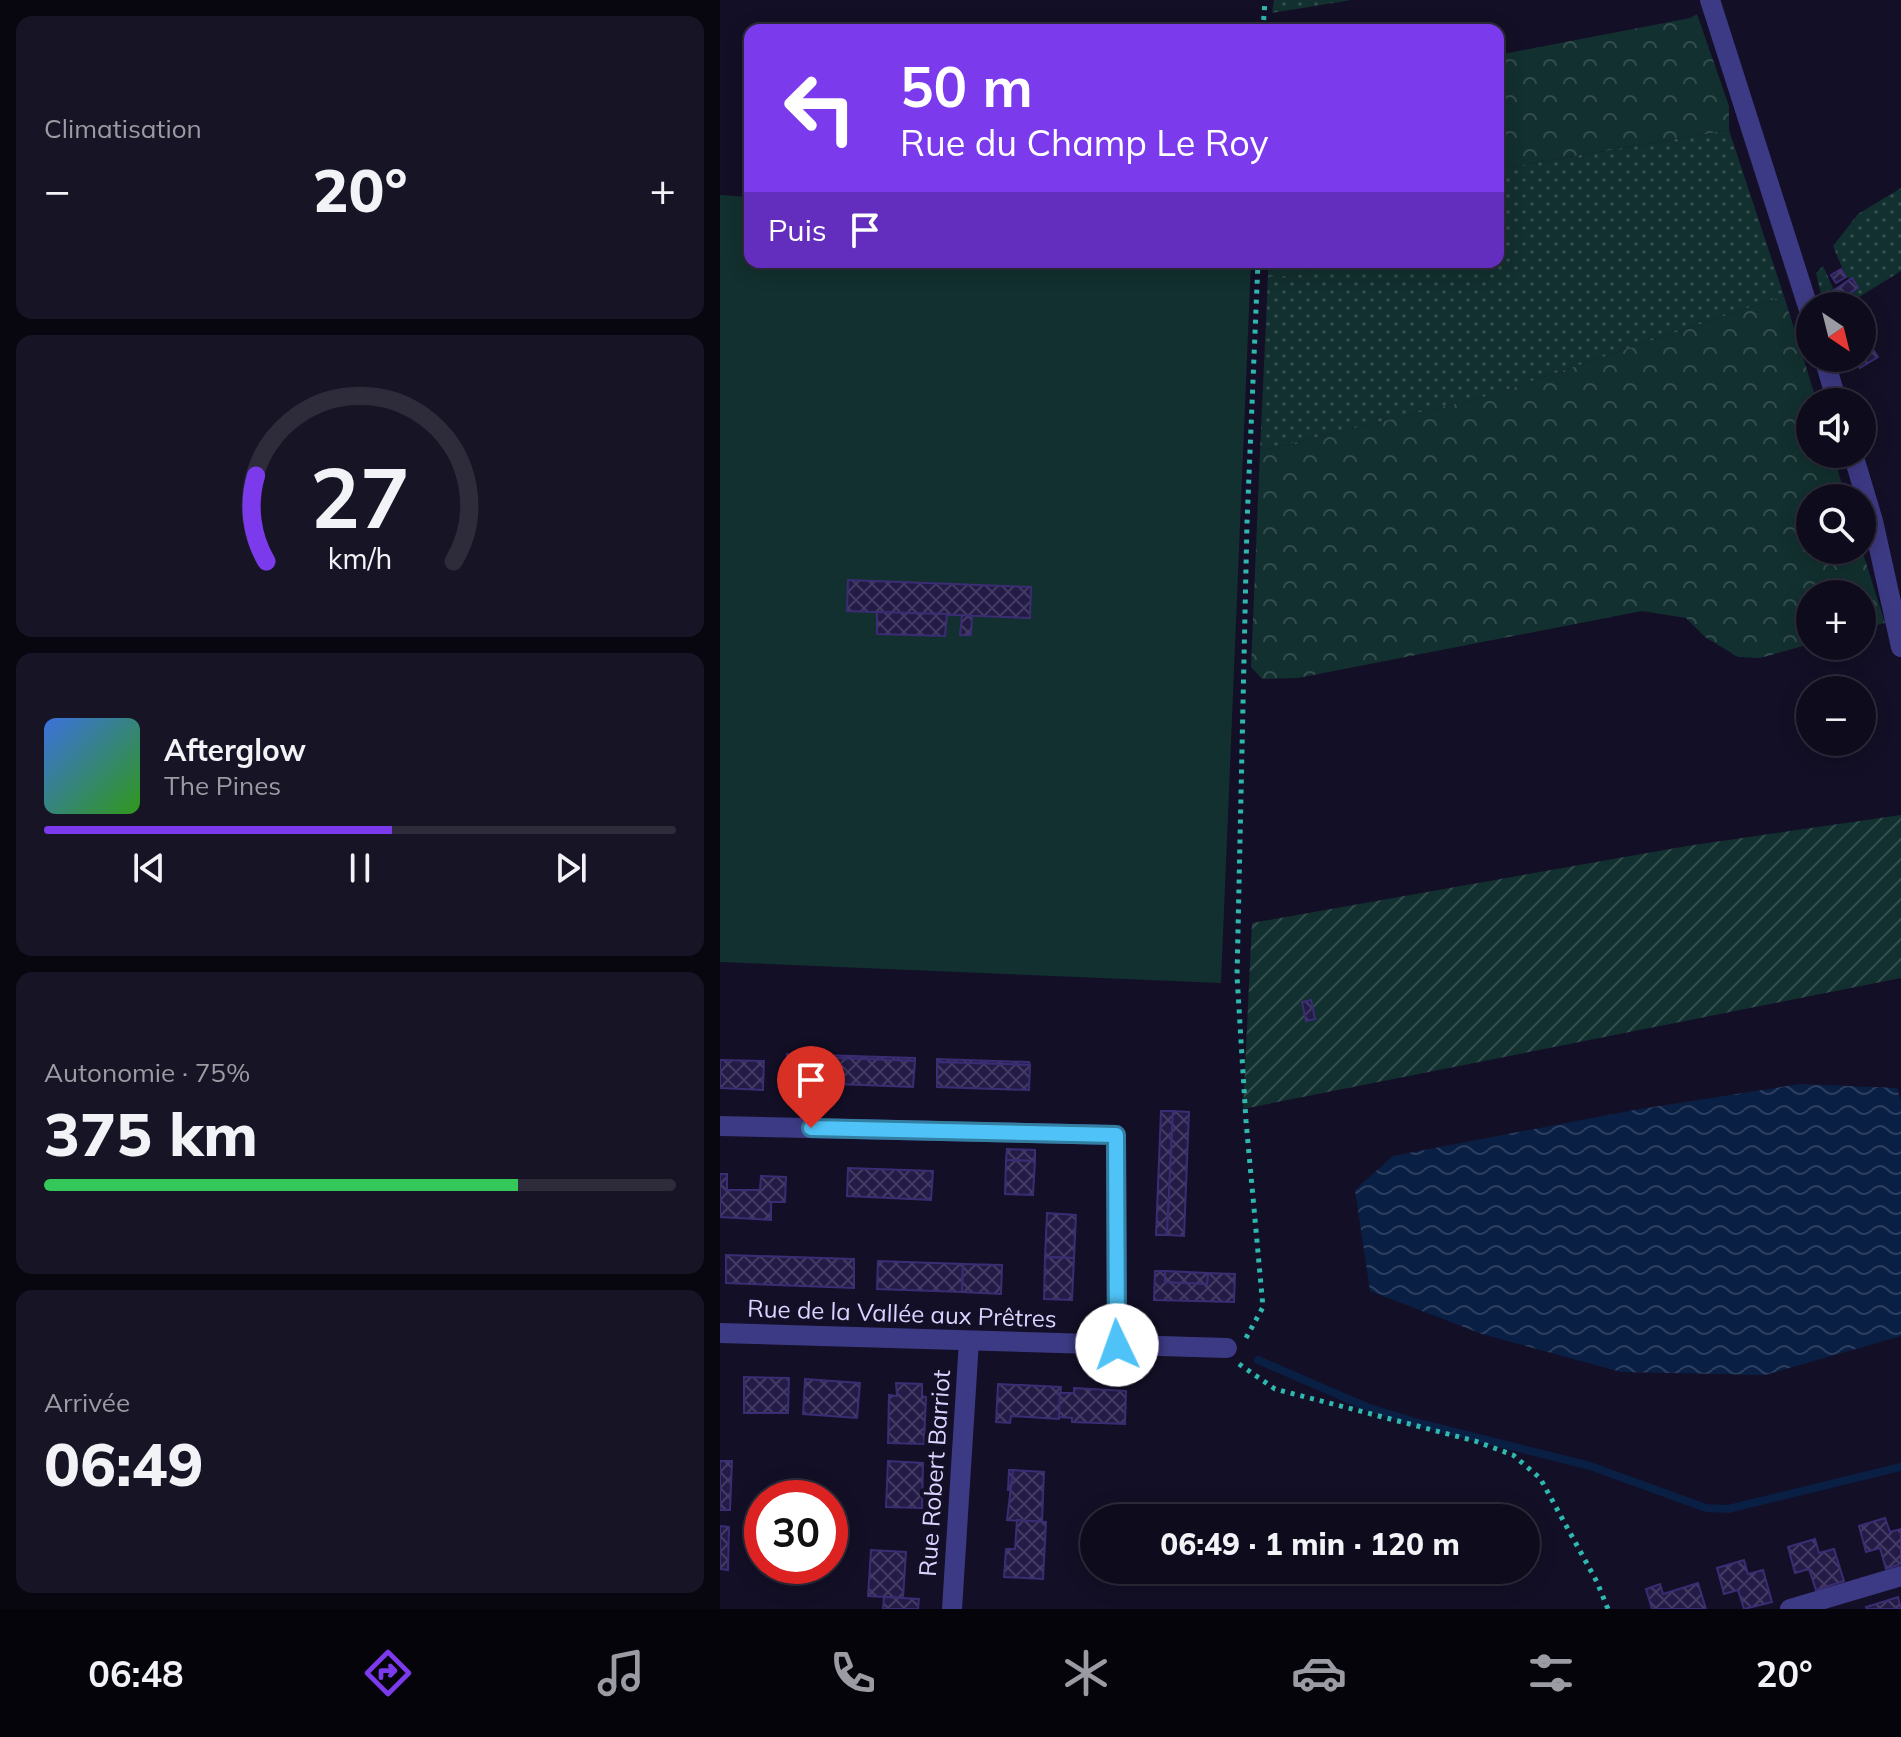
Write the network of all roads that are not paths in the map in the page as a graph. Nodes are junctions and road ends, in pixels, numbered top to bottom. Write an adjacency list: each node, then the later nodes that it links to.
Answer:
1 (1710, 0): 2 (street)
2 (1803, 292)
3 (1857, 468): 4 (street)
4 (1901, 647)
5 (720, 1126): 8 (street)
6 (720, 1333): 7 (street, Rue de la Vallée aux Prêtres)
7 (969, 1341): 8 (street, Rue de la Vallée aux Prêtres); 11 (street, Rue Robert Barriot)
8 (1117, 1345): 9 (street, Rue de la Vallée aux Prêtres)
9 (1227, 1348)
10 (1901, 1576): 12 (street)
11 (952, 1609)
12 (1790, 1609)

